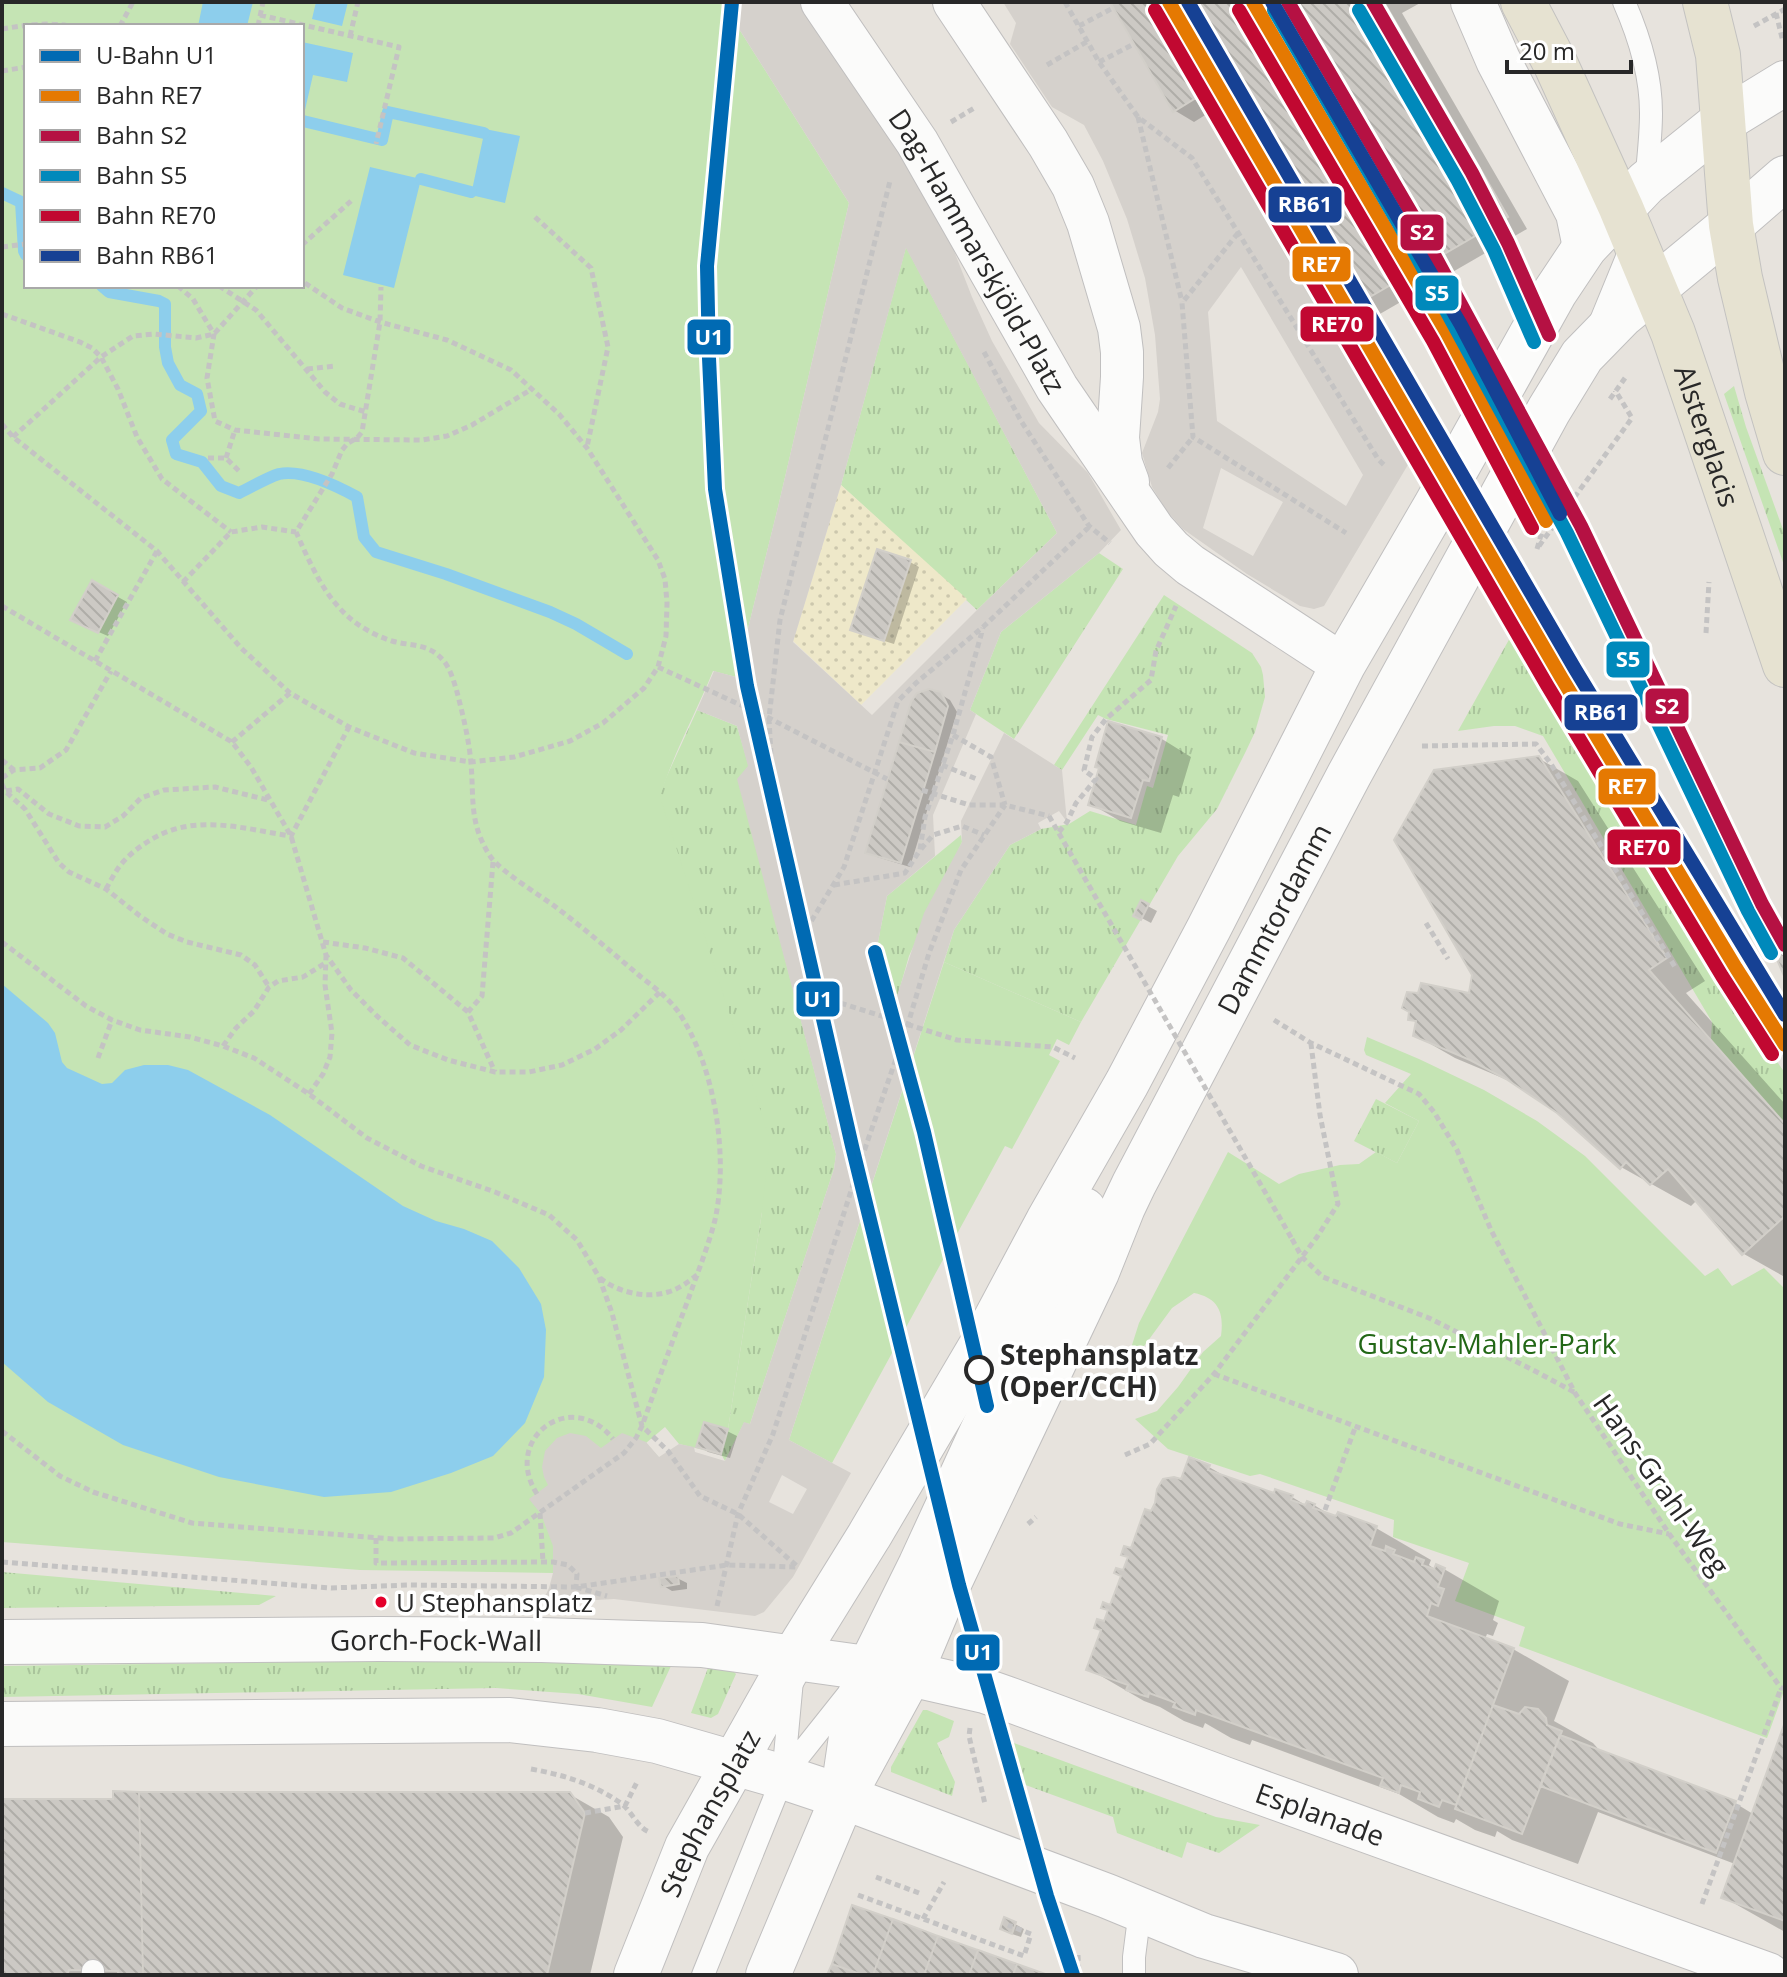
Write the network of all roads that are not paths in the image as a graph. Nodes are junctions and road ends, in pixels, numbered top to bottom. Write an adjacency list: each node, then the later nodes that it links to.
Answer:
1 (822, 2): 16 (street, Dag-Hammarskjöld-Platz)
2 (954, 2): 16 (street, Dag-Hammarskjöld-Platz)
3 (1473, 2): 12 (street)
4 (1523, 2): 10 (main road, Alsterglacis)
5 (1624, 2): 10 (lane)
6 (1705, 2): 8 (main road)
7 (1785, 83): 8 (street, Dammtordamm)
8 (1723, 121): 10 (street, Dammtordamm); 11 (main road)
9 (1785, 178): 11 (street, Dammtordamm)
10 (1634, 210): 12 (street, Dammtordamm); 13 (main road, Alsterglacis); 14 (lane, Dammtordamm)
11 (1731, 225): 13 (street, Dammtordamm); 15 (main road)
12 (1585, 247): 17 (street, Dammtordamm)
13 (1654, 287): 14 (street, Dammtordamm); 18 (main road, Alsterglacis)
14 (1590, 346): 21 (street, Dammtordamm)
15 (1785, 453)
16 (1131, 498): 17 (street, Dag-Hammarskjöld-Platz)
17 (1343, 665): 19 (street, Dammtordamm)
18 (1785, 665)
19 (1127, 1083): 20 (street, Dammtordamm); 21 (street, Dammtordamm)
20 (907, 1471): 23 (street, Stephansplatz)
21 (970, 1499): 24 (street, Stephansplatz); 24 (street, Stephansplatz)
22 (2, 1642): 23 (street, Gorch-Fock-Wall)
23 (794, 1657): 24 (street, Gorch-Fock-Wall); 26 (street, Stephansplatz); 27 (lane, Stephansplatz)
24 (889, 1671): 27 (lane, Stephansplatz); 28 (street, Stephansplatz); 37 (street, Esplanade)
25 (2, 1724): 26 (street)
26 (735, 1763): 27 (street); 31 (street, Stephansplatz)
27 (783, 1777): 28 (street); 32 (lane, Stephansplatz)
28 (843, 1797): 29 (street); 33 (street, Stephansplatz)
29 (1140, 1910): 30 (street); 34 (lane)
30 (1204, 1936): 35 (street); 36 (street)
31 (636, 1975)
32 (703, 1975)
33 (768, 1975)
34 (1134, 1975)
35 (1269, 1975)
36 (1336, 1975)
37 (1768, 1975)

